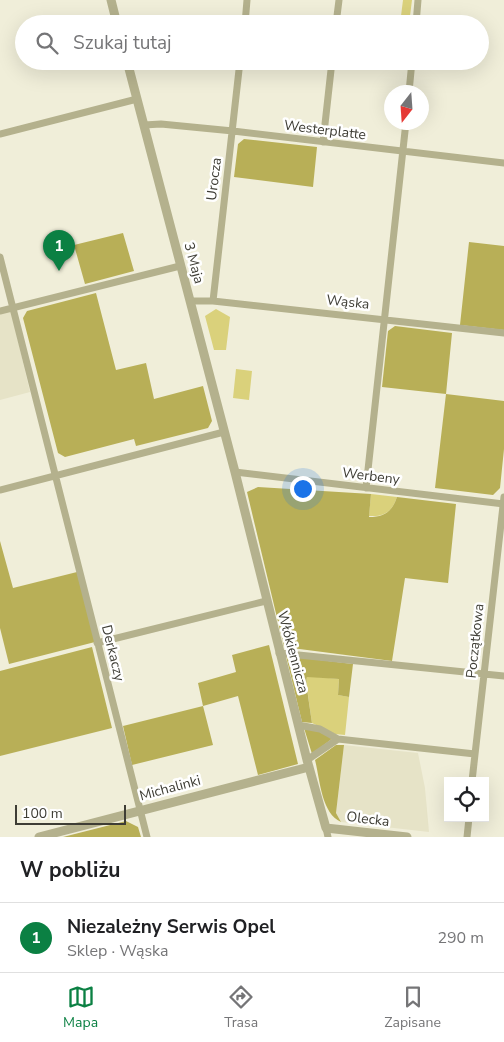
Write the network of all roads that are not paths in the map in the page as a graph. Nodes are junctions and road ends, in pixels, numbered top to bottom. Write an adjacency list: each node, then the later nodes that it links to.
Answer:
1 (110, 0): 5 (street)
2 (247, 0): 6 (street)
3 (339, 0): 7 (street)
4 (418, 0): 8 (street)
5 (114, 15)
6 (246, 15)
7 (337, 15)
8 (417, 15)
9 (129, 70): 14 (street, 3 Maja)
10 (239, 70): 17 (street, Urocza)
11 (331, 70): 19 (street)
12 (411, 70): 13 (street)
13 (410, 85)
14 (137, 99): 15 (street, 3 Maja); 18 (street)
15 (144, 125): 17 (street, Westerplatte); 23 (street, 3 Maja)
16 (405, 130): 20 (street)
17 (233, 131): 19 (street, Westerplatte); 24 (street, Urocza)
18 (0, 134)
19 (323, 142): 20 (street, Westerplatte)
20 (403, 152): 21 (street, Westerplatte); 28 (street)
21 (504, 163)
22 (0, 257): 26 (street, Derkaczy)
23 (180, 266): 25 (street, 3 Maja); 26 (street)
24 (213, 300): 25 (street, Wąska); 28 (street, Wąska)
25 (190, 301): 30 (street, 3 Maja)
26 (14, 307): 27 (street); 32 (street, Derkaczy)
27 (0, 311)
28 (384, 319): 29 (street, Wąska); 33 (street)
29 (504, 333)
30 (224, 432): 31 (street, 3 Maja); 32 (street)
31 (235, 472): 33 (street, Werbeny); 36 (street, Włókiennicza)
32 (55, 475): 34 (street); 37 (street, Derkaczy)
33 (366, 488): 35 (street, Werbeny)
34 (0, 490)
35 (504, 502): 39 (street, Początkowa)
36 (266, 601): 37 (street); 38 (street, Włókiennicza)
37 (97, 643): 46 (street, Derkaczy)
38 (279, 653): 39 (street); 41 (street, Włókiennicza)
39 (484, 674): 40 (street); 43 (street, Początkowa)
40 (504, 676)
41 (298, 725): 42 (street); 44 (street, Włókiennicza)
42 (338, 739): 43 (street); 44 (street)
43 (475, 754): 45 (street, Początkowa)
44 (308, 763): 46 (street, Michalinki); 48 (street, Włókiennicza)
45 (472, 777)
46 (141, 810): 49 (street, Michalinki); 50 (street, Derkaczy)
47 (469, 822): 52 (street)
48 (327, 832): 51 (street, Olecka)
49 (39, 837)
50 (147, 837)
51 (407, 837)
52 (467, 837)

